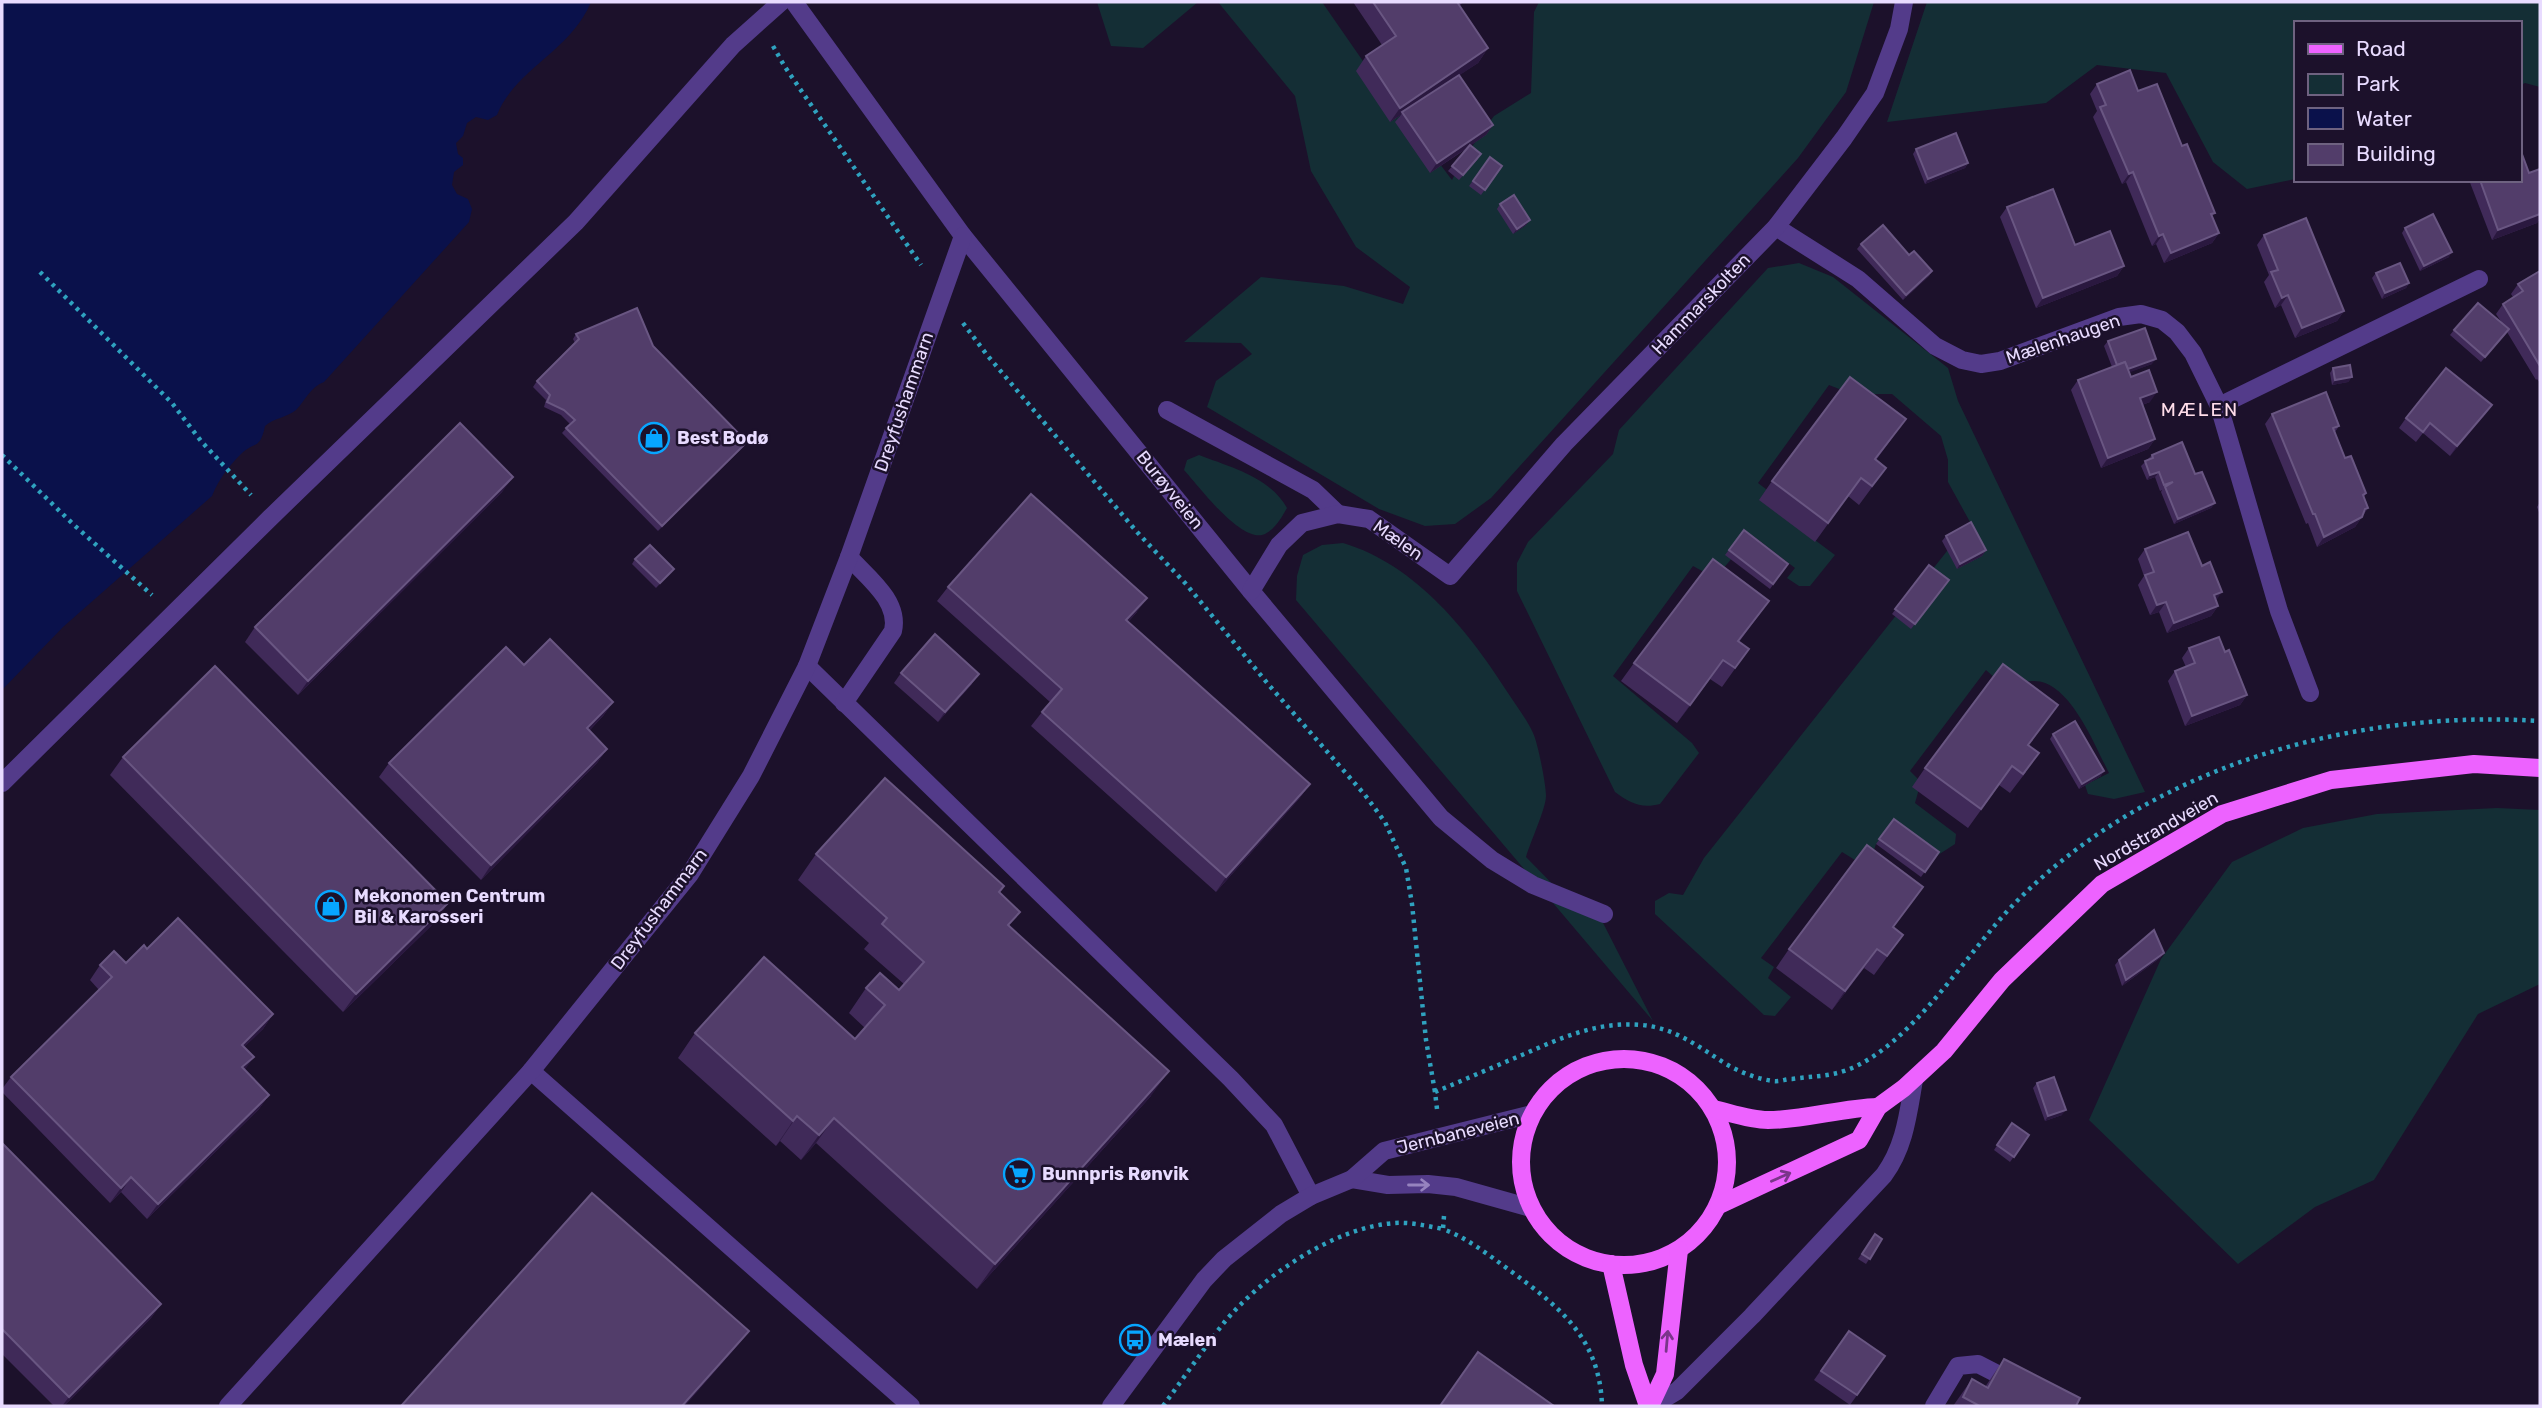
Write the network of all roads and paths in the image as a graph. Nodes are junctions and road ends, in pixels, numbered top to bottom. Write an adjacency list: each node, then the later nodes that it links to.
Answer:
1 (782, 2): 4 (street)
2 (794, 2): 6 (street, Burøyveien)
3 (1904, 2): 5 (street, Hammarskolten)
4 (760, 20): 9 (path); 23 (street)
5 (1776, 227): 10 (street, Mælenhaugen); 16 (street, Hammarskolten)
6 (963, 236): 9 (street, Dreyfushammarn); 18 (street, Burøyveien)
7 (40, 272): 13 (path)
8 (2479, 279): 10 (street)
9 (942, 294): 15 (street, Dreyfushammarn); 28 (path)
10 (2219, 406): 20 (street, Mælenhaugen)
11 (1167, 410): 14 (street)
12 (2, 455): 17 (path)
13 (242, 485)
14 (1338, 514): 16 (street, Mælen); 18 (street, Mælen)
15 (849, 557): 19 (street, Dreyfushammarn); 21 (street)
16 (1450, 576)
17 (139, 582)
18 (1251, 591): 24 (street, Burøyveien)
19 (807, 666): 21 (street); 26 (street, Dreyfushammarn)
20 (2309, 693)
21 (844, 703): 35 (street)
22 (2540, 768): 27 (main road, Nordstrandveien)
23 (2, 783)
24 (1604, 914)
25 (1963, 965): 28 (path)
26 (531, 1071): 42 (street, Dreyfushammarn); 43 (street)
27 (1914, 1080): 29 (main road, Nordstrandveien); 47 (street)
28 (1435, 1092): 32 (path)
29 (1878, 1107): 30 (main road); 36 (main road, Nordstrandveien, one-way to 29)
30 (1714, 1109): 31 (main road); 36 (main road)
31 (1532, 1114): 32 (street, Jernbaneveien); 37 (main road)
32 (1439, 1138): 33 (street, Jernbaneveien)
33 (1352, 1179): 34 (street, one-way to 34); 35 (street, Jernbaneveien)
34 (1443, 1186): 37 (street); 38 (path)
35 (1311, 1196): 44 (street, Jernbaneveien)
36 (1719, 1205): 39 (main road)
37 (1531, 1208): 40 (main road)
38 (1443, 1229): 45 (path); 46 (path)
39 (1679, 1250): 40 (main road); 47 (main road, one-way to 39)
40 (1611, 1265): 47 (main road)
41 (2013, 1382): 48 (street)
42 (228, 1406)
43 (911, 1406)
44 (1111, 1406)
45 (1163, 1406)
46 (1602, 1406)
47 (1650, 1406)
48 (1934, 1406)

